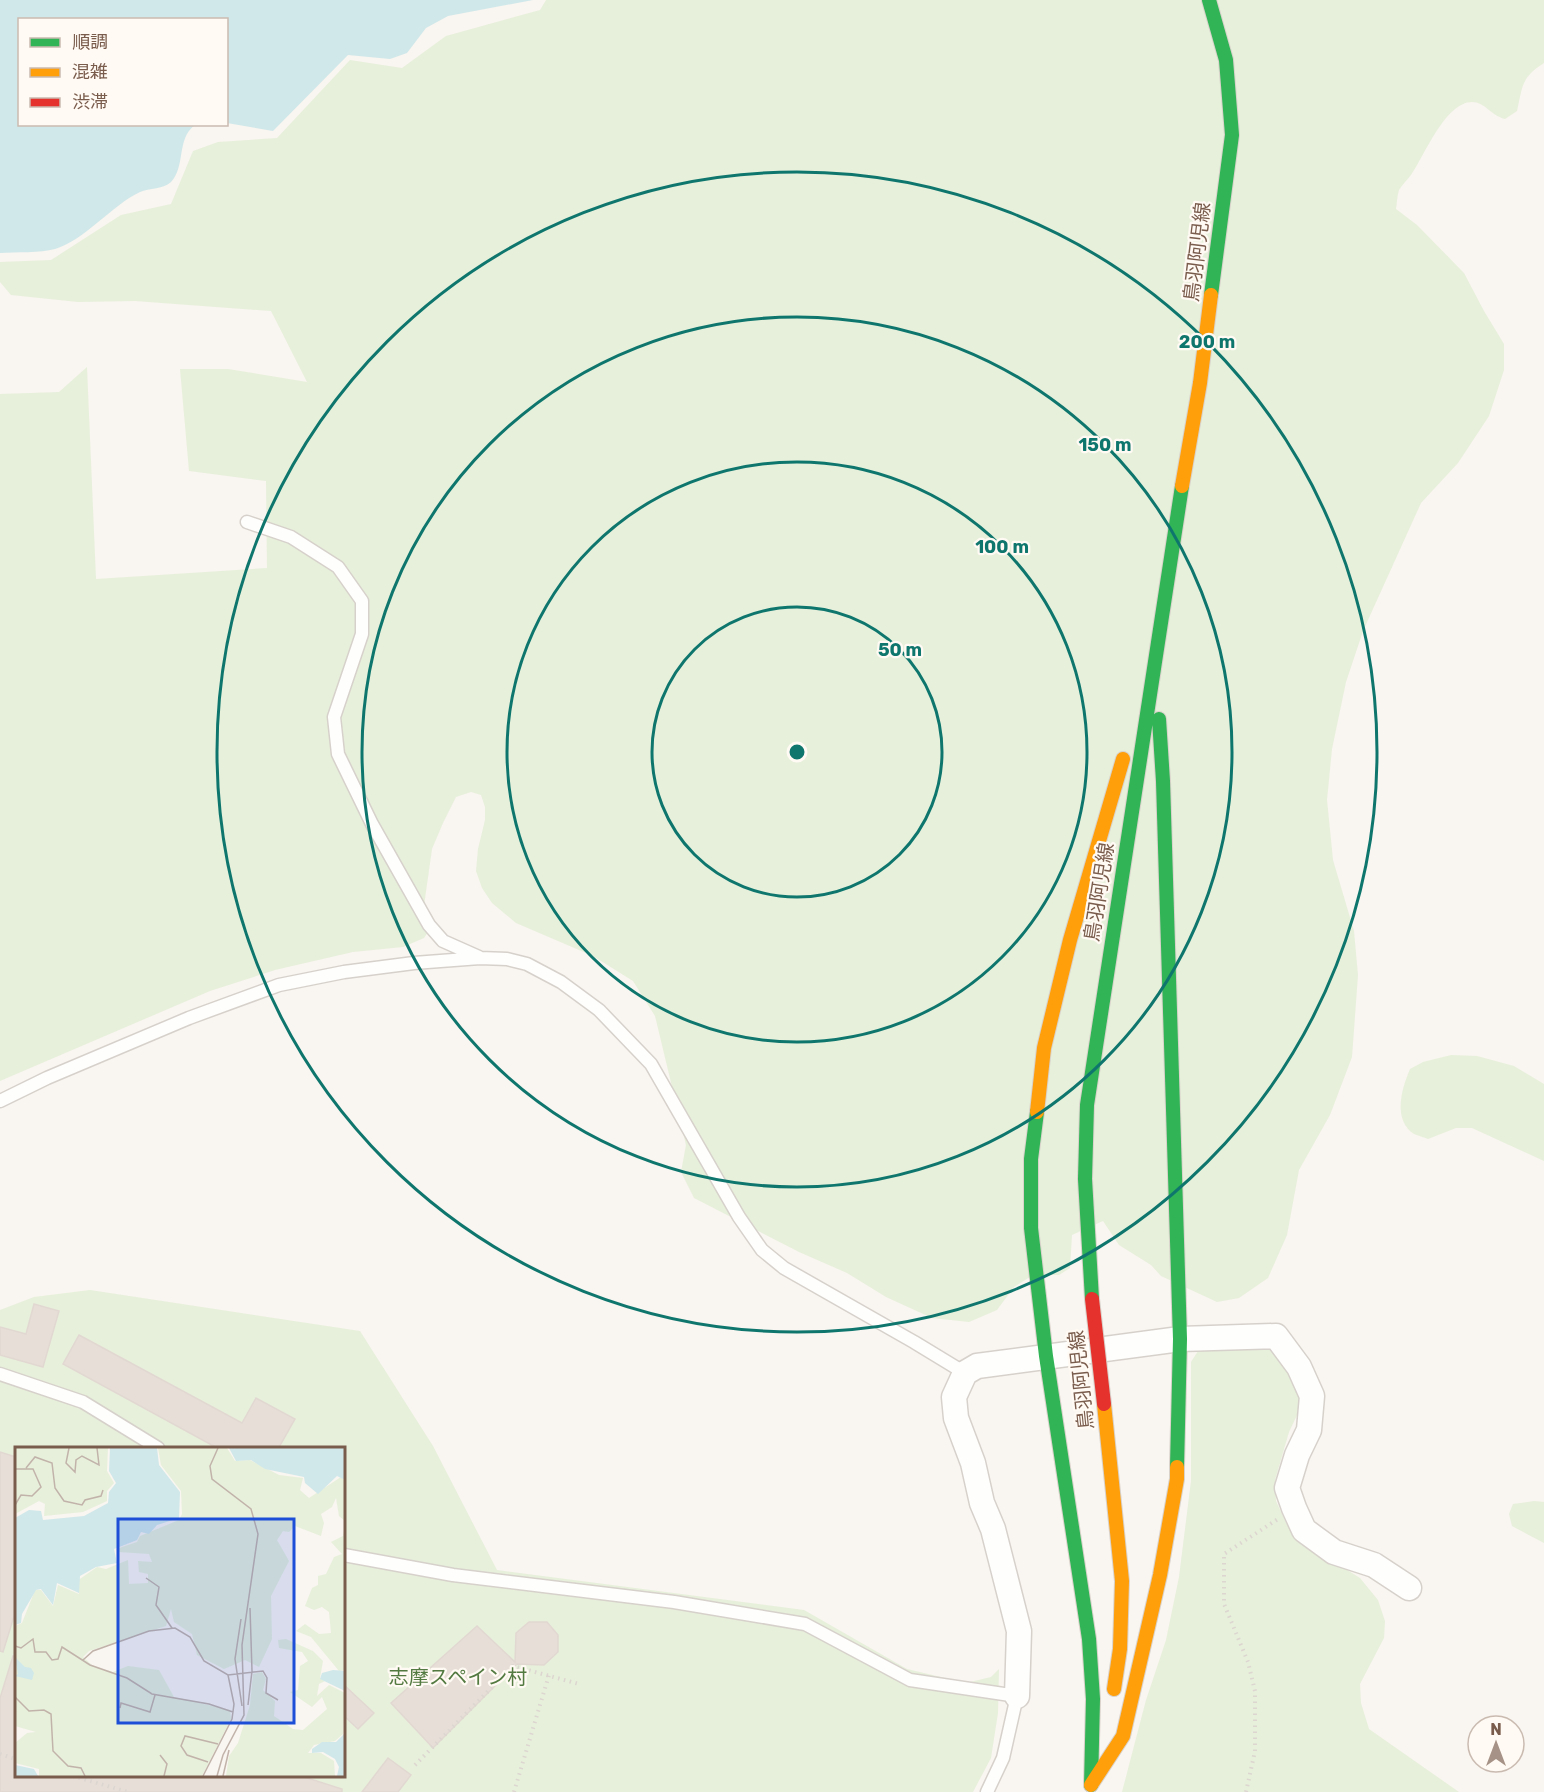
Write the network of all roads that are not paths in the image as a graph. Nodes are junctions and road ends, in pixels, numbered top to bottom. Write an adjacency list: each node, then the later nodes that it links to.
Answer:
1 (1209, 0): 3 (main road, 鳥羽阿児線)
2 (247, 522): 4 (lane)
3 (1154, 660): 6 (main road); 7 (main road); 14 (main road, 鳥羽阿児線, bridge)
4 (480, 958): 5 (lane); 8 (lane)
5 (0, 1101)
6 (1180, 1339): 7 (street); 12 (street); 16 (main road)
7 (1046, 1356): 8 (street); 16 (main road)
8 (965, 1373): 13 (street)
9 (0, 1374): 10 (lane)
10 (155, 1447)
11 (345, 1555): 13 (lane)
12 (1409, 1588)
13 (1017, 1696): 17 (lane)
14 (1113, 1700)
15 (1107, 1731): 16 (main road)
16 (1089, 1789)
17 (987, 1792)

